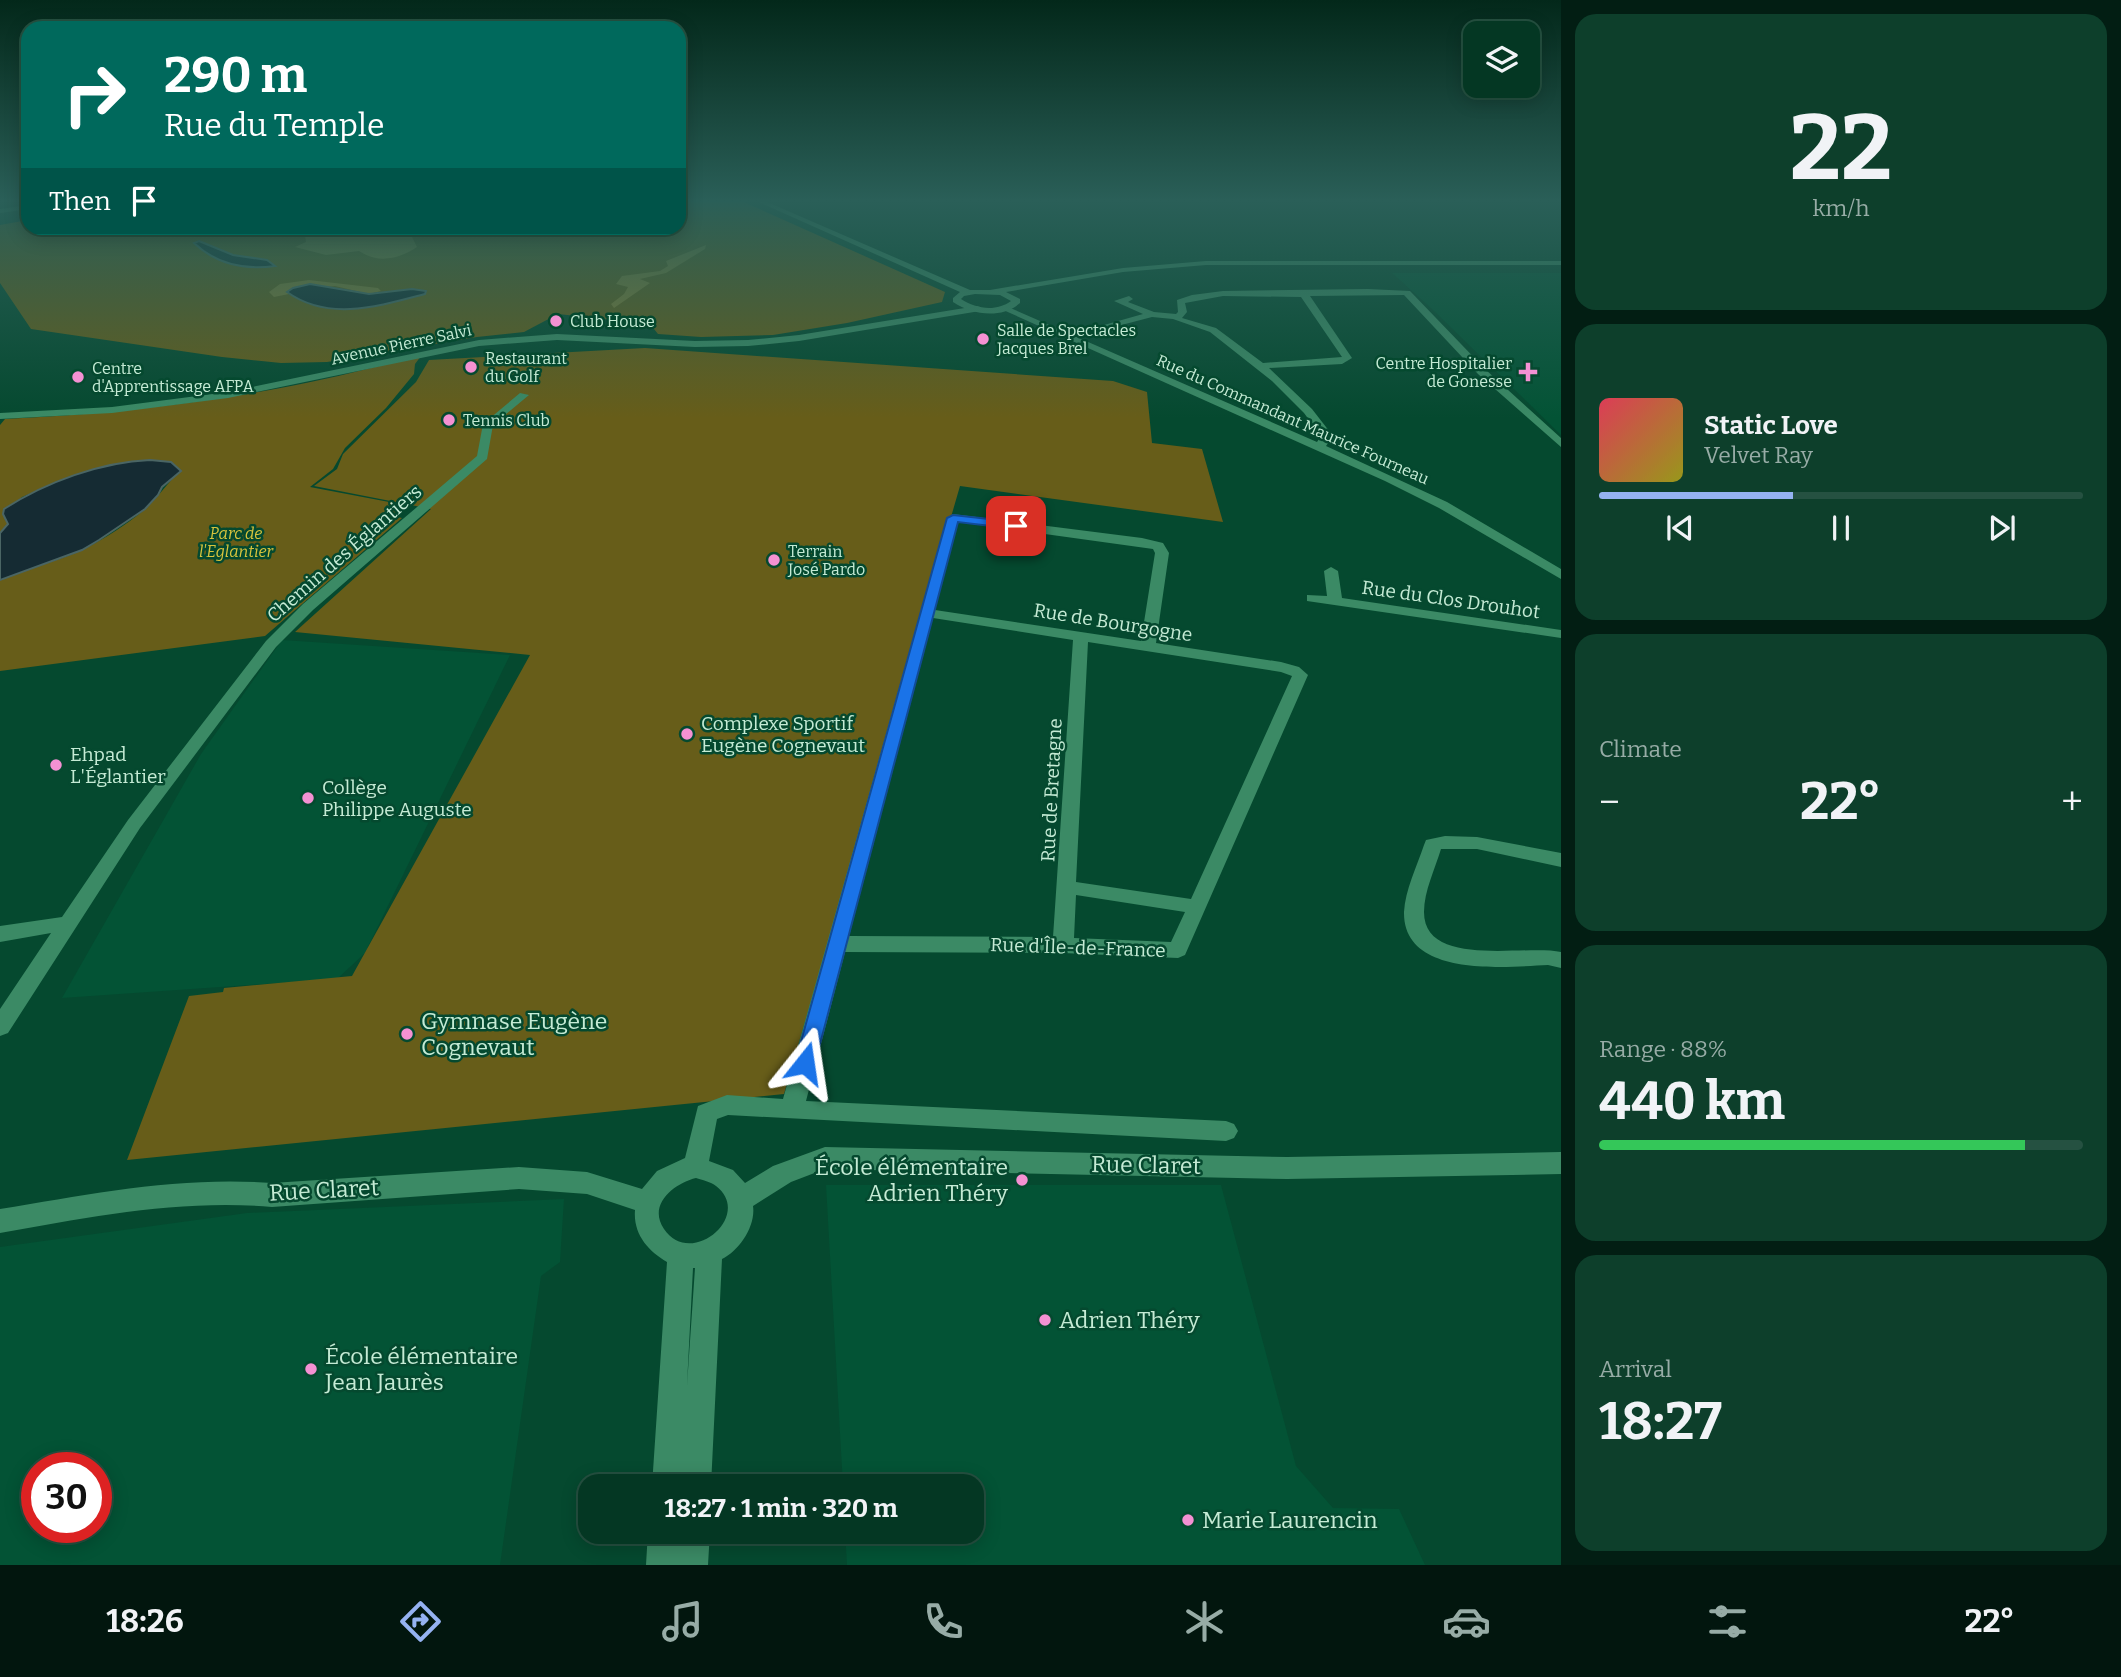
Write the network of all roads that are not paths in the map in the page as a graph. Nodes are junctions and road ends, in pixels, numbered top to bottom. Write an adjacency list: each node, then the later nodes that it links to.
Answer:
1 (922, 272): 5 (street)
2 (1110, 272): 4 (street)
3 (1189, 272): 6 (street)
4 (993, 291): 5 (street); 11 (street)
5 (968, 292): 9 (street, Avenue Pierre Salvi)
6 (1042, 293)
7 (1304, 294): 12 (street); 16 (street); 21 (street)
8 (1129, 299): 13 (street)
9 (956, 300): 10 (street); 14 (street, Avenue Pierre Salvi)
10 (977, 309): 11 (street); 14 (street, Avenue Pierre Salvi)
11 (1005, 309): 20 (street, Rue du Commandant Maurice Fourneau)
12 (1180, 313): 13 (street); 16 (street)
13 (1152, 314): 15 (street)
14 (852, 328): 18 (street, Avenue Pierre Salvi)
15 (1119, 330)
16 (1259, 366): 19 (street)
17 (524, 395): 35 (street, Chemin des Églantiers)
18 (0, 416)
19 (1320, 425): 20 (street); 22 (street)
20 (1286, 431): 22 (street, Rue du Commandant Maurice Fourneau)
21 (1561, 444)
22 (1319, 445): 24 (street, Rue du Commandant Maurice Fourneau)
23 (1331, 571): 26 (street, Rue du Clos Drouhot)
24 (1561, 575)
25 (1312, 598): 26 (street, Rue du Clos Drouhot)
26 (1335, 602): 28 (street, Rue du Clos Drouhot)
27 (927, 613): 29 (street, Rue de Bourgogne); 30 (street); 37 (street)
28 (1561, 634)
29 (1081, 636): 30 (street, Rue de Bourgogne); 33 (street, Rue de Bretagne)
30 (1148, 647): 31 (street, Rue de Bourgogne)
31 (1294, 670): 34 (street, Rue d'Île-de-France)
32 (1561, 860): 39 (street)
33 (1066, 887): 34 (street); 38 (street, Rue de Bretagne)
34 (1198, 907): 38 (street, Rue d'Île-de-France)
35 (70, 923): 36 (street); 40 (street, Chemin des Églantiers)
36 (0, 934)
37 (838, 944): 38 (street, Rue d'Île-de-France); 41 (street)
38 (1063, 945)
39 (1561, 960)
40 (0, 1027)
41 (792, 1110): 42 (street); 44 (street)
42 (1226, 1131)
43 (1561, 1163): 45 (street, Rue Claret)
44 (696, 1167): 45 (street); 46 (street)
45 (741, 1200): 48 (street)
46 (648, 1202): 47 (street, Rue Claret); 48 (street)
47 (0, 1221)
48 (695, 1254): 49 (street); 50 (street)
49 (668, 1474)
50 (696, 1474)
51 (663, 1544): 53 (street)
52 (693, 1544): 54 (street)
53 (662, 1565)
54 (692, 1565)

